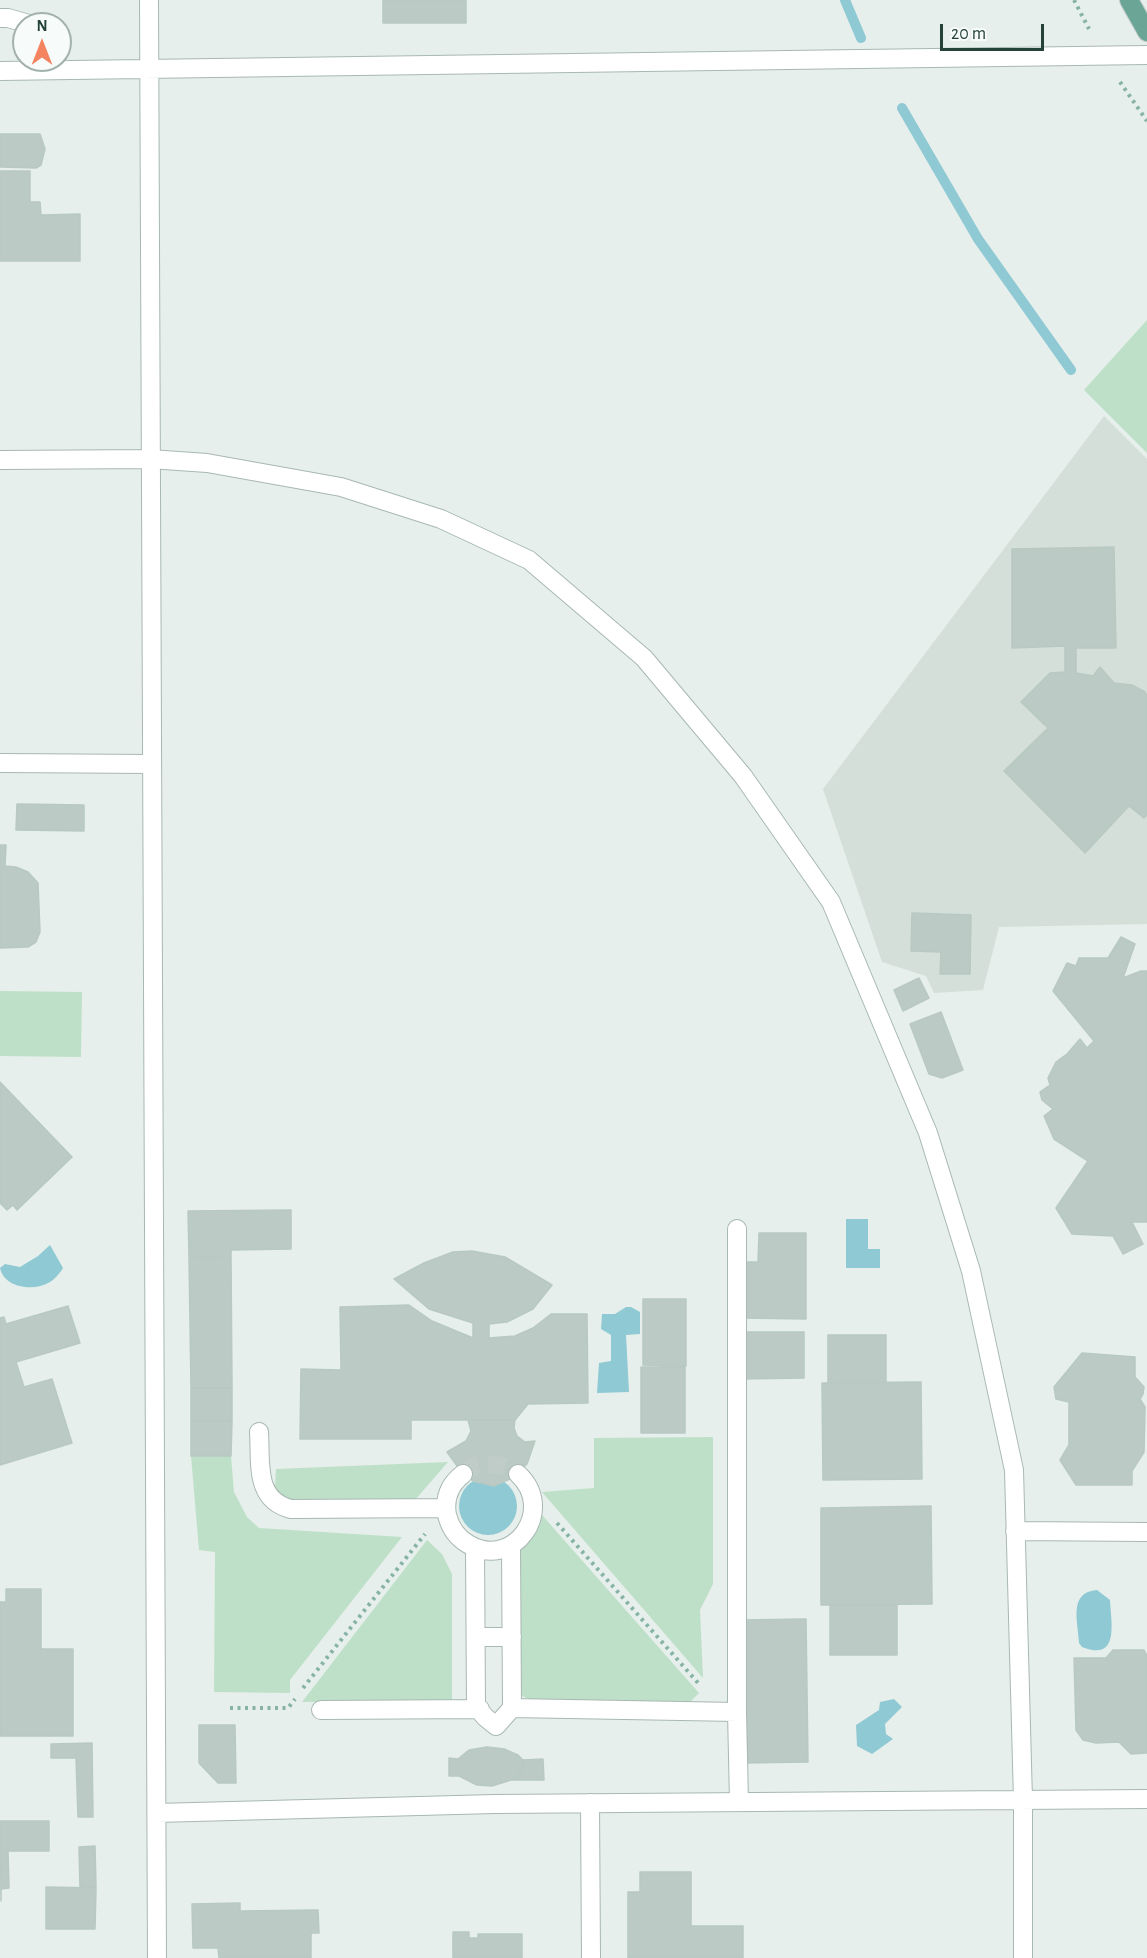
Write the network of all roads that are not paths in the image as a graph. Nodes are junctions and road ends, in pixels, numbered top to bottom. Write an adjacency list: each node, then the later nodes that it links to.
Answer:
1 (149, 0): 6 (street)
2 (1129, 0): 3 (main road)
3 (1147, 32)
4 (1147, 55): 6 (street)
5 (72, 67): 6 (street)
6 (149, 69): 7 (street)
7 (150, 459): 8 (street); 10 (street); 16 (street)
8 (0, 460)
9 (0, 763): 10 (street)
10 (152, 764): 30 (street)
11 (737, 1229): 25 (street)
12 (259, 1432): 15 (street)
13 (463, 1474): 15 (street)
14 (518, 1474): 18 (street)
15 (446, 1508): 19 (street)
16 (1015, 1531): 17 (street); 27 (street)
17 (1147, 1532)
18 (511, 1546): 19 (street); 21 (street)
19 (475, 1548): 20 (street)
20 (476, 1637): 21 (street); 23 (street)
21 (512, 1637): 22 (street)
22 (512, 1708): 23 (street); 25 (street)
23 (480, 1709): 24 (street)
24 (321, 1710)
25 (730, 1712): 28 (street)
26 (1147, 1799): 27 (street)
27 (1023, 1800): 28 (street); 33 (street)
28 (739, 1802): 29 (street)
29 (590, 1803): 30 (street); 32 (street)
30 (157, 1813): 31 (street)
31 (157, 1958)
32 (591, 1958)
33 (1023, 1958)

